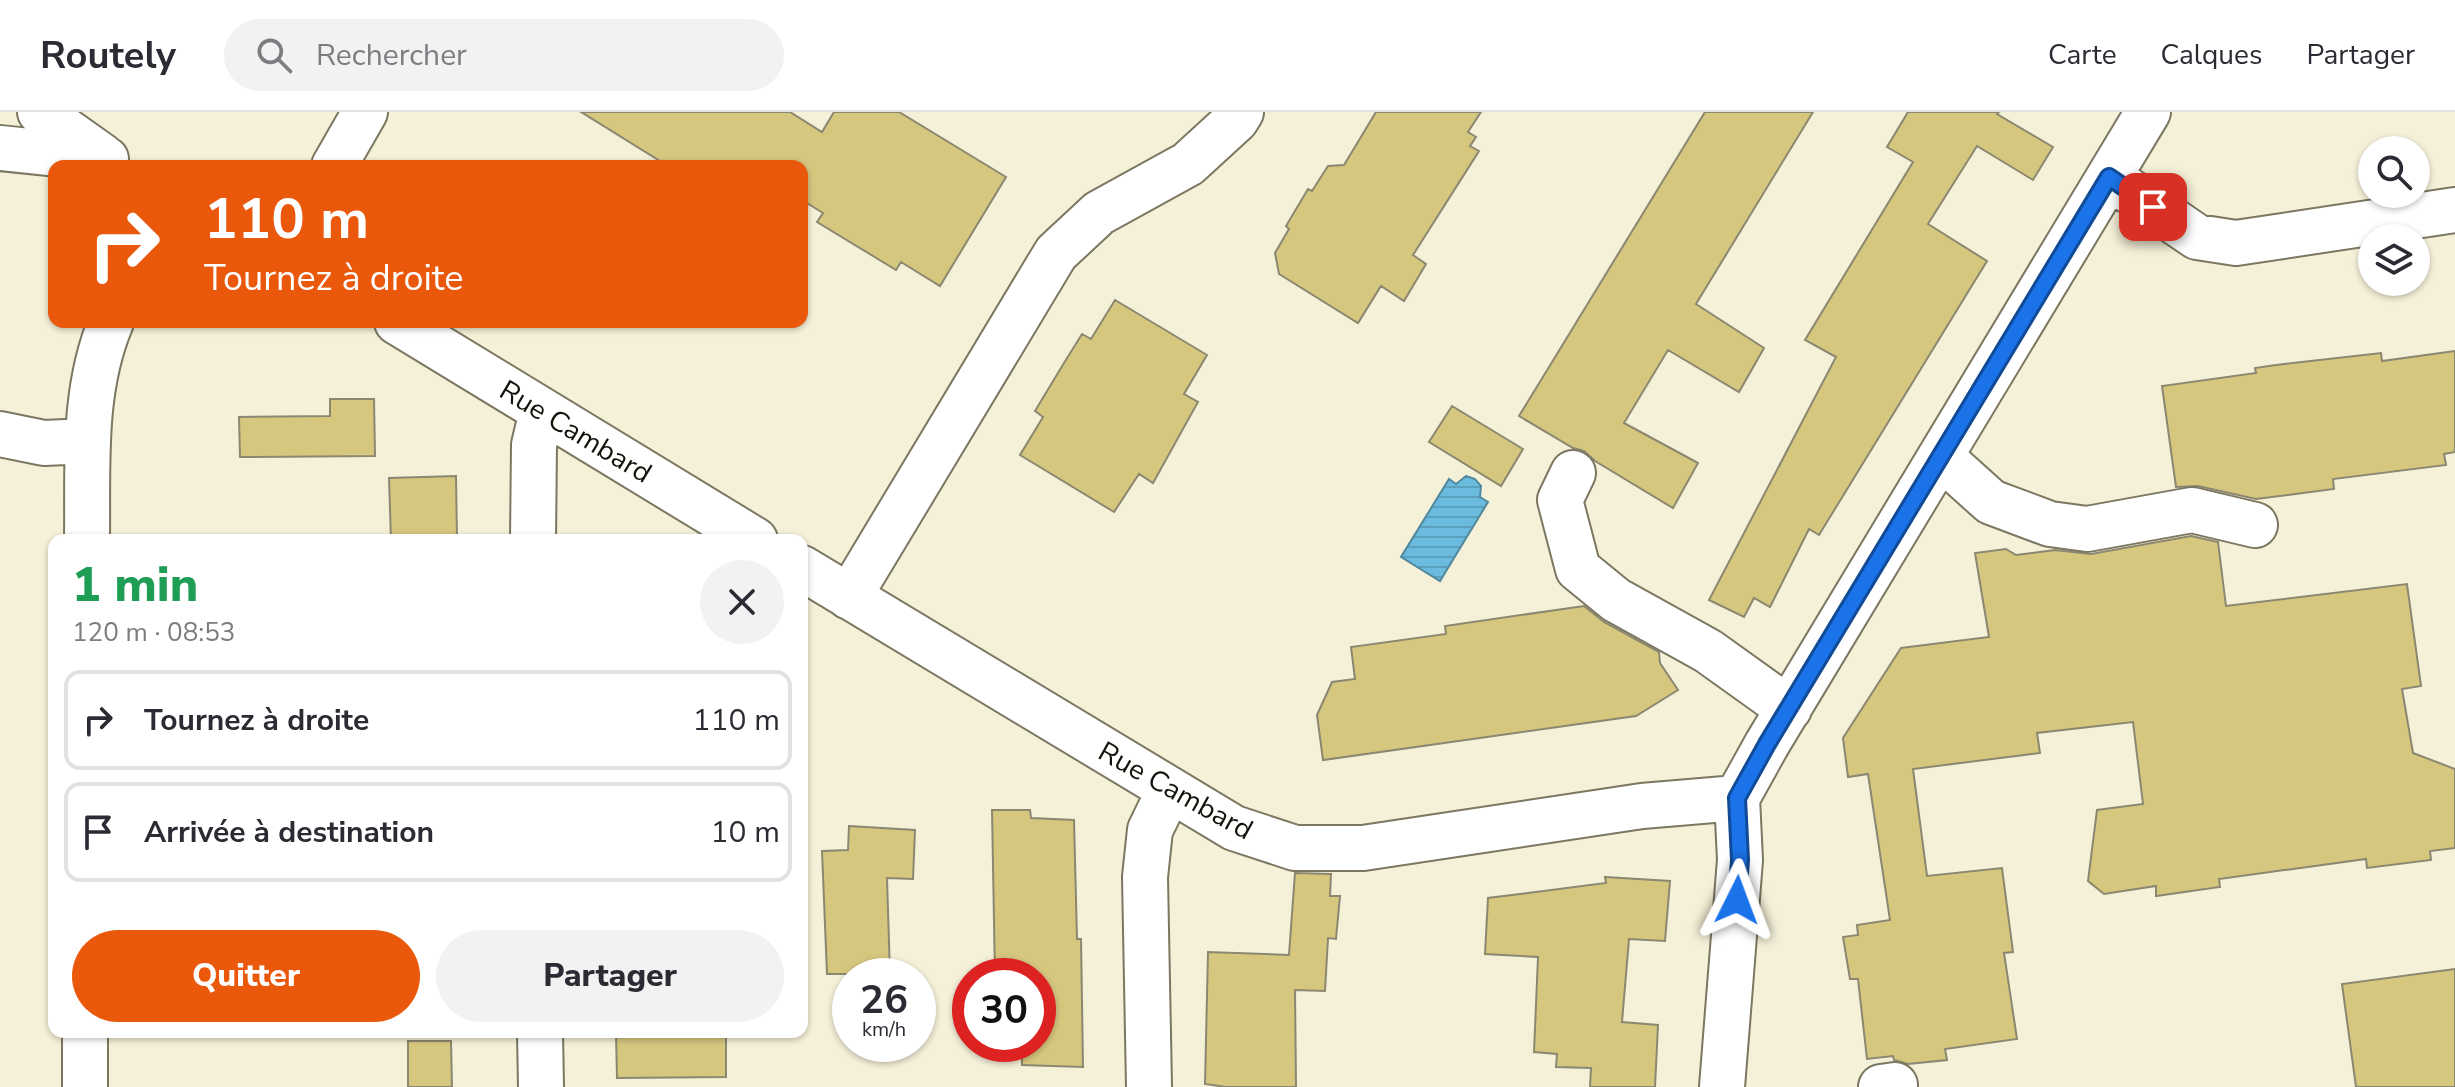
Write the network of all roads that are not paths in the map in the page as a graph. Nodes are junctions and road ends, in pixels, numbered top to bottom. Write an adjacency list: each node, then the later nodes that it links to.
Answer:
1 (40, 112): 7 (street)
2 (365, 112): 8 (street)
3 (1241, 112): 23 (street)
4 (2148, 112): 9 (street)
5 (0, 148): 6 (street)
6 (98, 160)
7 (111, 160)
8 (337, 160)
9 (2109, 177): 10 (street); 16 (street)
10 (2455, 210)
11 (108, 328): 15 (street)
12 (407, 328): 13 (street, Rue Cambard)
13 (542, 411): 20 (street); 21 (street, Rue Cambard)
14 (0, 434): 15 (street)
15 (88, 441): 19 (street)
16 (1941, 457): 18 (street); 24 (street)
17 (1573, 473): 24 (street)
18 (2255, 525)
19 (87, 534)
20 (533, 534)
21 (745, 534)
22 (808, 572): 23 (street, Rue Cambard)
23 (849, 597): 25 (street, Rue Cambard)
24 (1789, 709): 26 (street)
25 (1169, 791): 26 (street, Rue Cambard); 31 (street)
26 (1737, 798): 32 (street)
27 (85, 1038): 29 (street)
28 (540, 1038): 30 (street)
29 (85, 1087)
30 (541, 1087)
31 (1149, 1087)
32 (1722, 1087)

